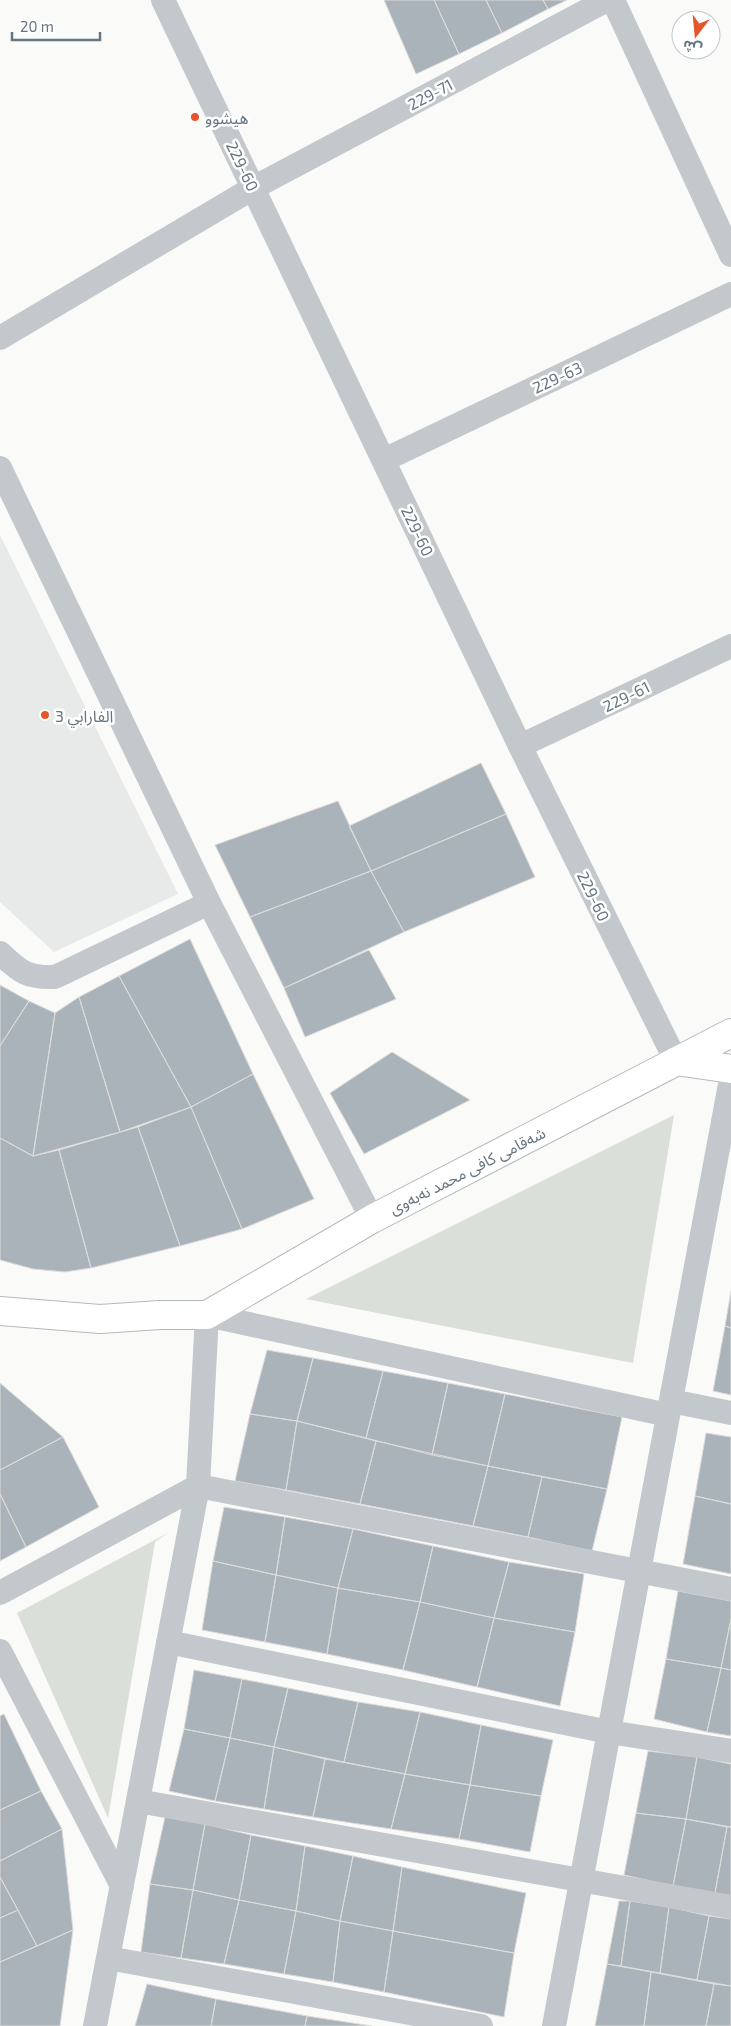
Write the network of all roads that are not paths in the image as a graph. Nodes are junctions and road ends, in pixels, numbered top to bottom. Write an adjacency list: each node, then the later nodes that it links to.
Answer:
1 (163, 0): 4 (street, 229-60)
2 (607, 0): 4 (street, 229-71)
3 (613, 0): 5 (street)
4 (254, 188): 7 (street, 229-71); 8 (street, 229-60)
5 (731, 255)
6 (731, 294): 8 (street, 229-63)
7 (0, 338)
8 (384, 460): 11 (street, 229-60)
9 (0, 468): 12 (street)
10 (731, 646): 11 (street, 229-61)
11 (520, 746): 15 (street, 229-60)
12 (209, 903): 13 (street); 18 (street)
13 (0, 953)
14 (731, 1032): 15 (street, شەقامی کافی محمد نەبەوی)
15 (676, 1061): 16 (street); 18 (street, شەقامی کافی محمد نەبەوی)
16 (731, 1069)
17 (731, 1079): 21 (street)
18 (372, 1219): 20 (street, شەقامی کافی محمد نەبەوی)
19 (2, 1313): 20 (street)
20 (207, 1315): 21 (street); 23 (street)
21 (669, 1408): 22 (street); 24 (street)
22 (731, 1412)
23 (198, 1486): 24 (street); 26 (street); 27 (street)
24 (638, 1573): 25 (street); 29 (street)
25 (731, 1589)
26 (0, 1593)
27 (168, 1642): 29 (street); 31 (street)
28 (0, 1651): 33 (street)
29 (609, 1732): 30 (street); 32 (street)
30 (731, 1751)
31 (138, 1801): 32 (street); 33 (street)
32 (581, 1880): 34 (street); 38 (street)
33 (122, 1886): 35 (street)
34 (731, 1907)
35 (108, 1958): 36 (street); 37 (street)
36 (95, 2026)
37 (481, 2026)
38 (554, 2026)

